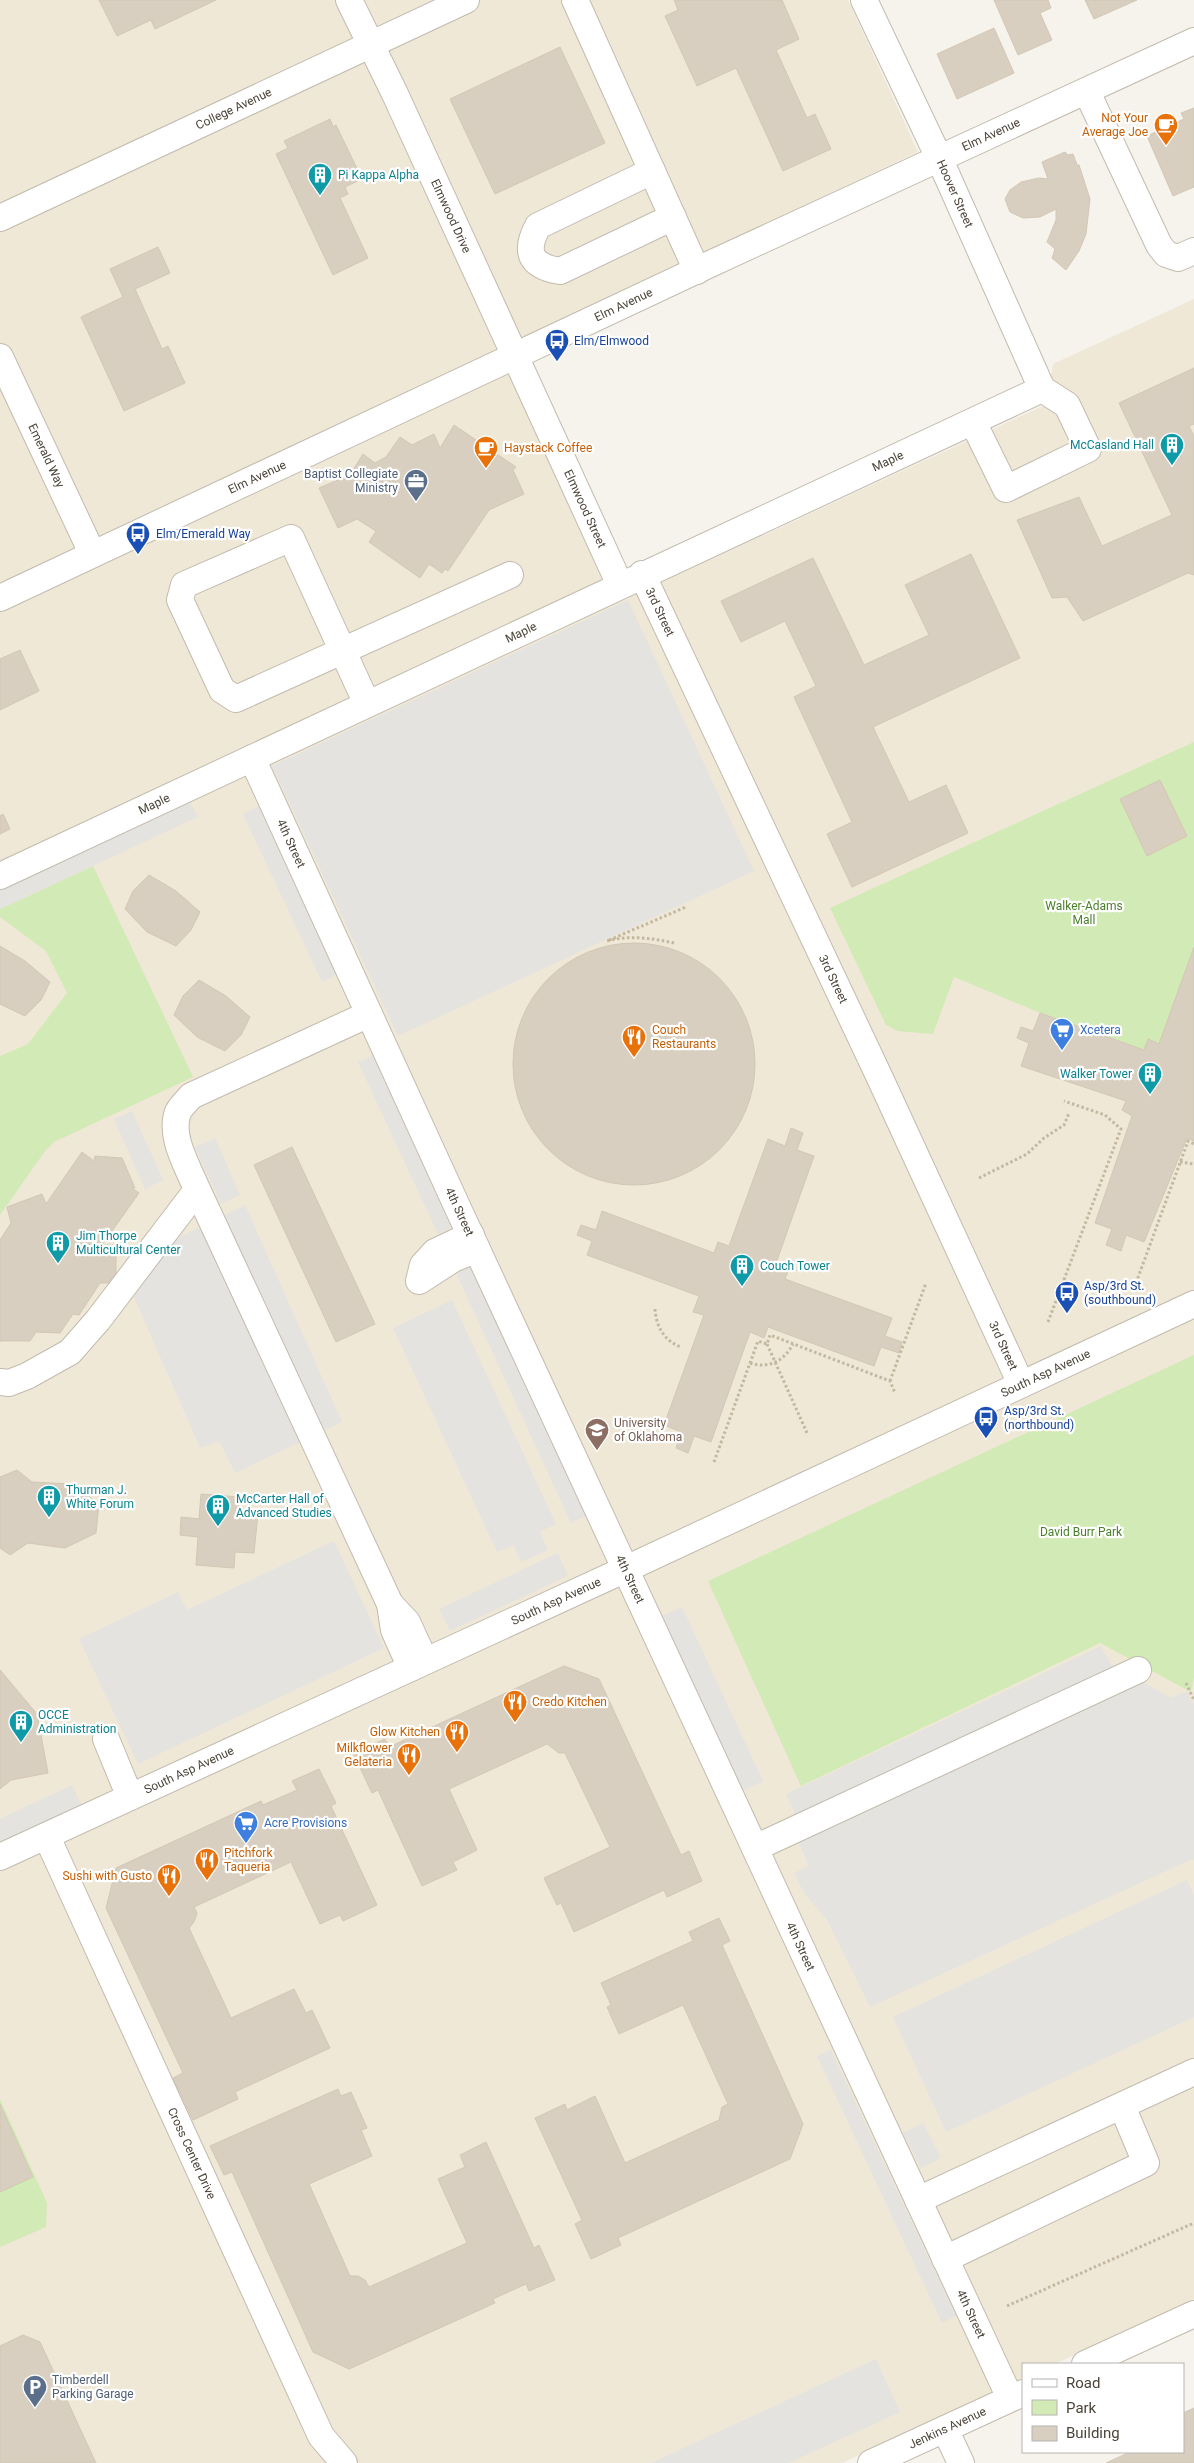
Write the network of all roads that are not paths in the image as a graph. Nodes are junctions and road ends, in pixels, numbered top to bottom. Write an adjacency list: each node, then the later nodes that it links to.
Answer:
1 (349, 0): 6 (street, Elmwood Drive)
2 (466, 0): 6 (street, College Avenue)
3 (575, 0): 9 (street)
4 (864, 0): 8 (street, Hoover Street)
5 (1194, 41): 7 (street, Elm Avenue)
6 (371, 46): 11 (street, College Avenue); 15 (street, Elmwood Drive)
7 (1087, 92): 8 (street, Elm Avenue); 12 (street)
8 (940, 160): 13 (street, Elm Avenue); 16 (street, Hoover Street)
9 (652, 171): 10 (street); 10 (street)
10 (673, 217): 13 (street)
11 (0, 218)
12 (1194, 251)
13 (697, 271): 15 (street, Elm Avenue)
14 (0, 357): 19 (street, Emerald Way)
15 (514, 357): 17 (street, Elmwood Drive); 19 (street, Elm Avenue)
16 (1042, 389): 18 (street, Maple); 18 (street)
17 (538, 406): 21 (street, Elmwood Street)
18 (973, 422): 21 (street, Maple)
19 (92, 553): 22 (street, Elm Avenue)
20 (510, 575): 23 (street)
21 (631, 579): 24 (street, Maple); 31 (street, 3rd Street)
22 (0, 598)
23 (342, 650): 23 (street); 24 (street)
24 (367, 704): 25 (street, Maple)
25 (252, 758): 26 (street, Maple); 27 (street, 4th Street)
26 (0, 876)
27 (369, 1014): 28 (street); 32 (street, 4th Street)
28 (197, 1190): 30 (street); 33 (street)
29 (1194, 1304): 31 (street, South Asp Avenue)
30 (0, 1382)
31 (1021, 1384): 32 (street, South Asp Avenue)
32 (626, 1569): 33 (street, South Asp Avenue); 38 (street, 4th Street)
33 (418, 1665): 36 (street, South Asp Avenue)
34 (1138, 1670): 38 (street)
35 (106, 1739): 36 (street)
36 (130, 1797): 37 (street, South Asp Avenue)
37 (46, 1837): 39 (street, South Asp Avenue); 48 (street, Cross Center Drive)
38 (755, 1848): 42 (street, 4th Street)
39 (0, 1857)
40 (1194, 2072): 41 (street)
41 (1122, 2106): 42 (street); 43 (street)
42 (918, 2200): 43 (street, 4th Street)
43 (945, 2259): 46 (street, 4th Street)
44 (1194, 2314): 45 (street)
45 (1086, 2363)
46 (1016, 2396): 47 (street, Jenkins Avenue)
47 (945, 2429): 49 (street, Jenkins Avenue); 50 (street)
48 (344, 2463)
49 (871, 2463)
50 (962, 2463)

